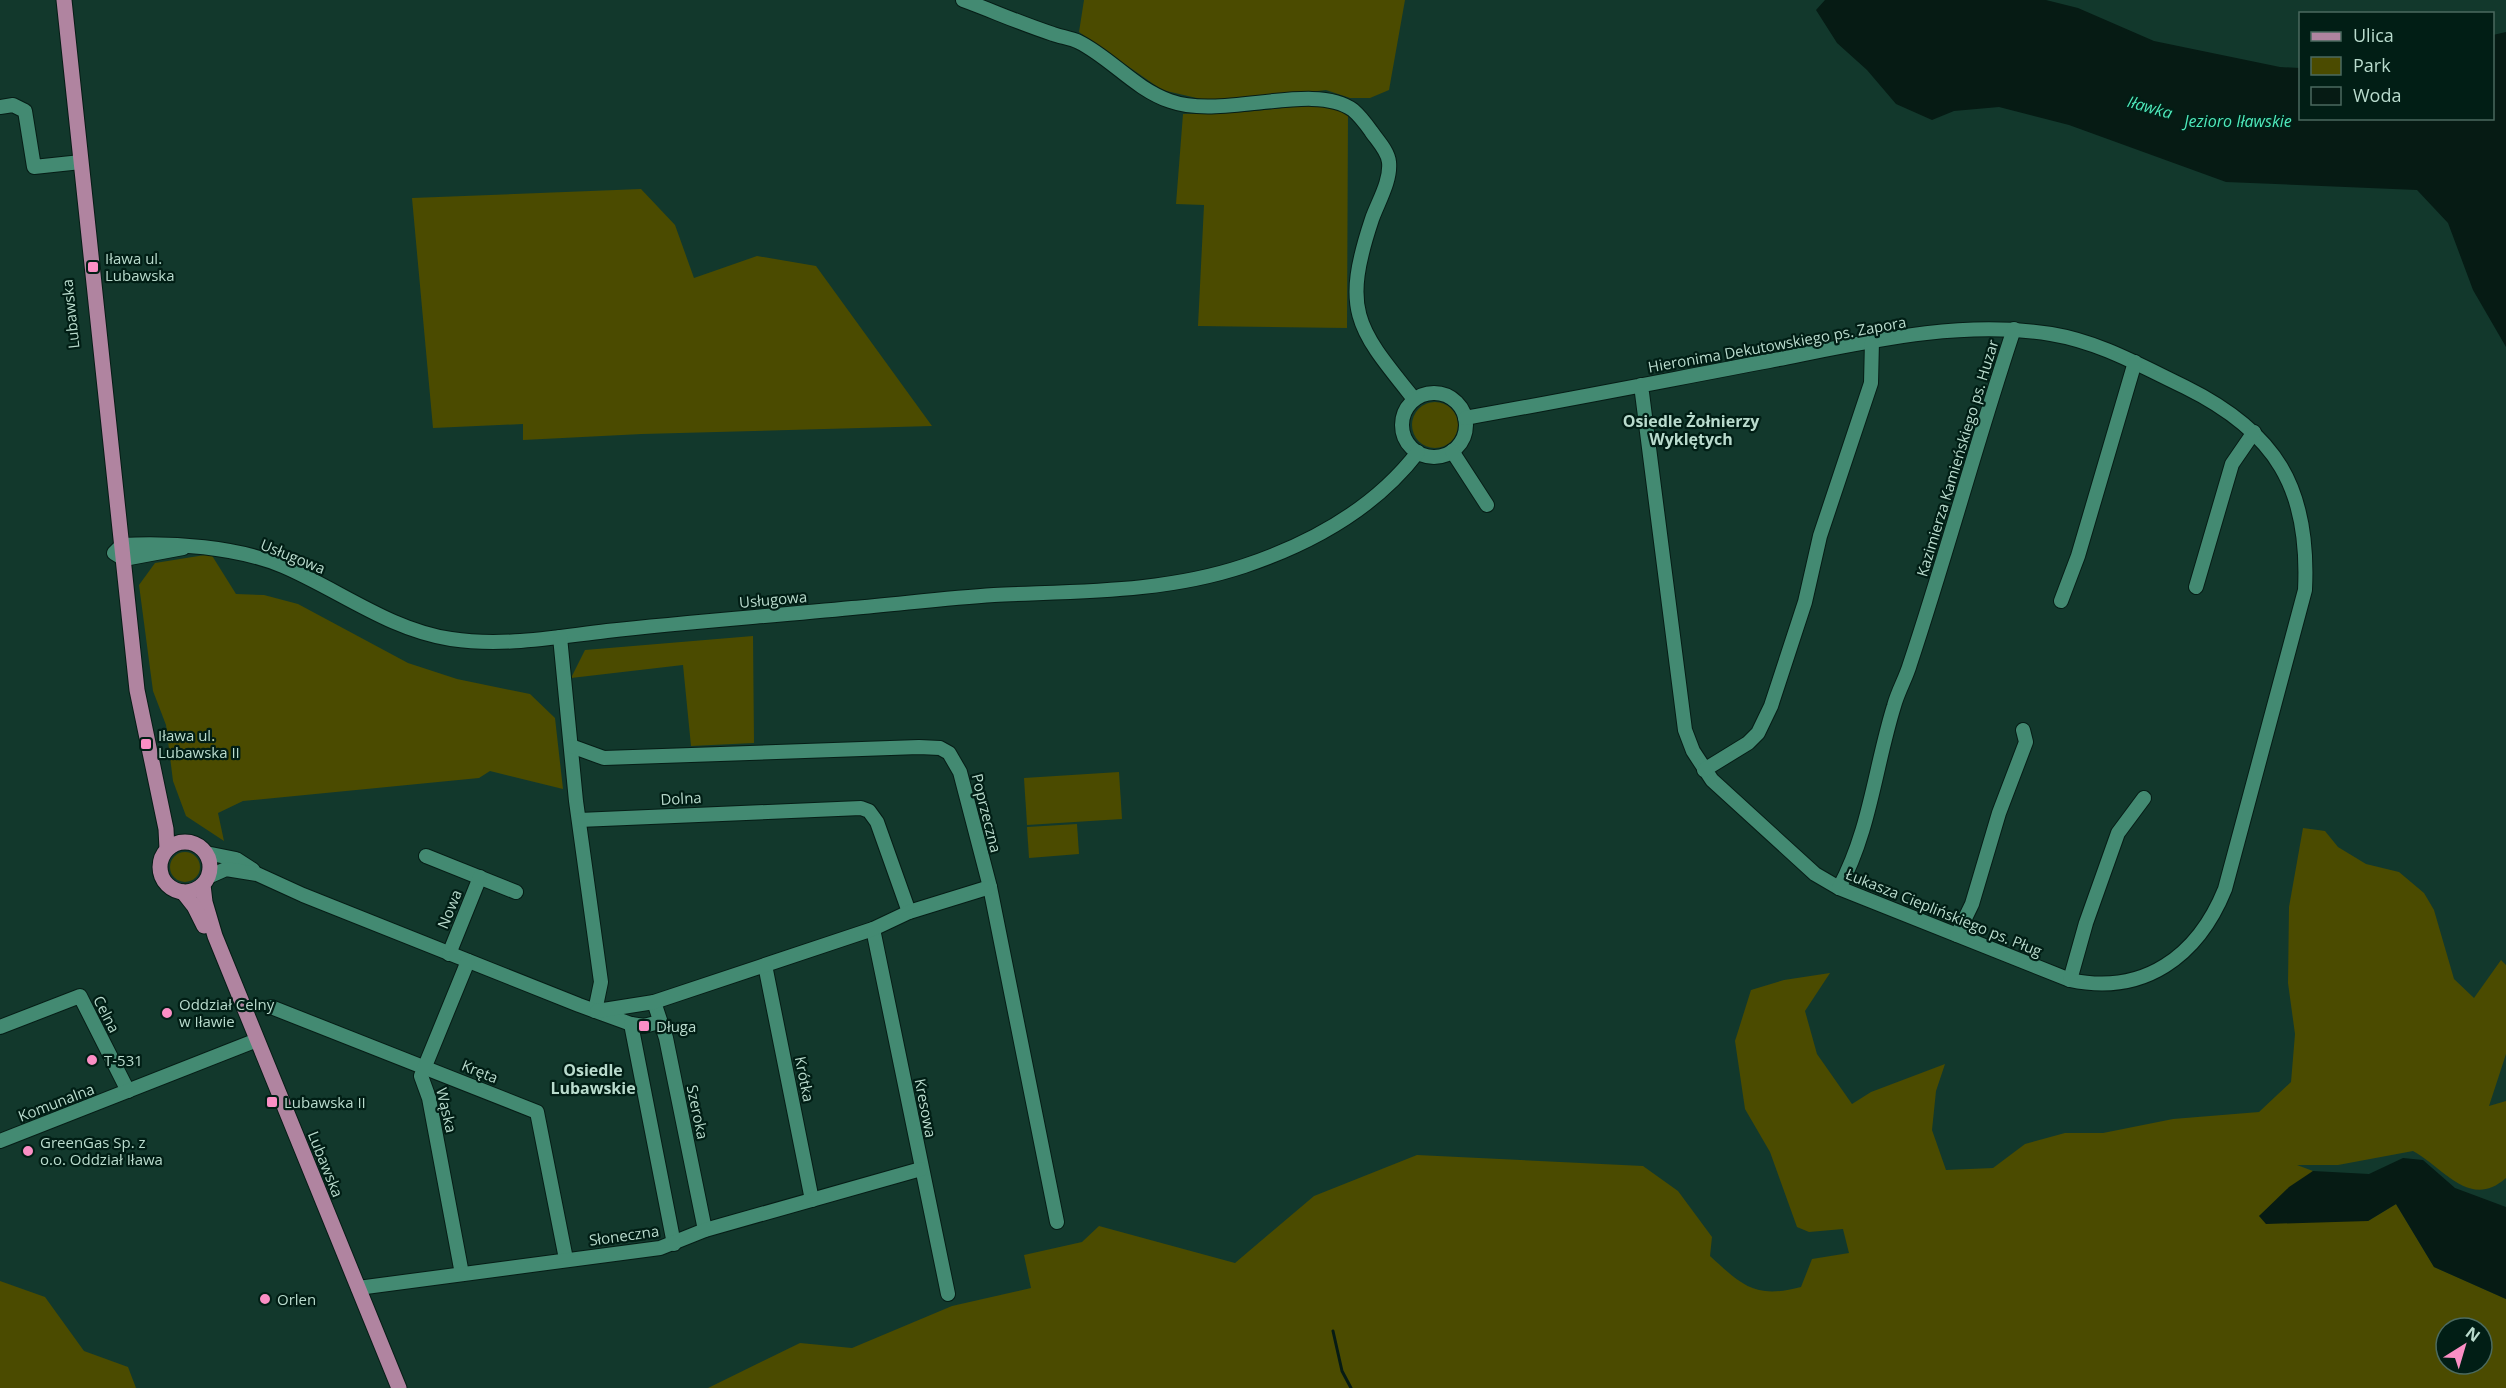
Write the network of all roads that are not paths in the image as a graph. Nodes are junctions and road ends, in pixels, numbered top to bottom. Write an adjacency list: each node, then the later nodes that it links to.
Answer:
1 (54, 0): 5 (main road, Lubawska)
2 (64, 0): 5 (main road, Lubawska)
3 (963, 0): 10 (street)
4 (0, 106): 5 (street)
5 (76, 163): 16 (main road, Lubawska)
6 (2014, 329): 7 (street, Hieronima Dekutowskiego ps. Zapora); 8 (street, Hieronima Dekutowskiego ps. Zapora); 35 (street, Kazimierza Kamieńskiego ps. Huzar)
7 (1872, 341): 9 (street, Hieronima Dekutowskiego ps. Zapora); 23 (street)
8 (2135, 362): 12 (street, Hieronima Dekutowskiego ps. Zapora); 18 (street)
9 (1641, 385): 11 (street, Hieronima Dekutowskiego ps. Zapora); 23 (street, Łukasza Cieplińskiego ps. Pług)
10 (1414, 399): 11 (street); 14 (street)
11 (1465, 418): 13 (street)
12 (2254, 432): 17 (street); 20 (street, Hieronima Dekutowskiego ps. Zapora)
13 (1452, 451): 14 (street); 15 (street)
14 (1418, 452): 19 (street, Usługowa)
15 (1487, 505)
16 (120, 552): 19 (street, Usługowa); 24 (main road, Lubawska)
17 (2196, 587)
18 (2061, 601)
19 (560, 636): 22 (street)
20 (2274, 702): 44 (street, Łukasza Cieplińskiego ps. Pług)
21 (2023, 730): 40 (street)
22 (571, 746): 26 (street); 34 (street, Poprzeczna)
23 (1704, 770): 35 (street, Łukasza Cieplińskiego ps. Pług)
24 (157, 786): 27 (main road, Lubawska); 28 (main road, Lubawska)
25 (2144, 798): 44 (street)
26 (579, 820): 38 (street, Dolna); 47 (street)
27 (189, 842): 28 (main road); 29 (main road)
28 (167, 849): 36 (main road)
29 (206, 853): 31 (street); 33 (main road)
30 (426, 856): 32 (street, Nowa)
31 (257, 874): 33 (street); 41 (street)
32 (480, 878): 37 (street, Nowa); 41 (street, Nowa)
33 (206, 881): 36 (main road); 51 (main road, Lubawska)
34 (990, 887): 38 (street); 57 (street, Poprzeczna)
35 (1839, 888): 40 (street, Łukasza Cieplińskiego ps. Pług)
36 (183, 892): 51 (main road, Lubawska)
37 (516, 892)
38 (909, 912): 39 (street)
39 (873, 929): 43 (street); 55 (street, Kresowa)
40 (1957, 935): 44 (street, Łukasza Cieplińskiego ps. Pług)
41 (450, 954): 42 (street)
42 (468, 961): 47 (street); 52 (street)
43 (765, 965): 45 (street); 56 (street, Krótka)
44 (2070, 980)
45 (654, 1002): 47 (street); 48 (street, Szeroka)
46 (271, 1007): 52 (street, Kręta)
47 (595, 1011): 49 (street)
48 (659, 1022): 49 (street); 58 (street, Szeroka)
49 (631, 1024): 59 (street)
50 (0, 1027): 53 (street, Celna)
51 (253, 1042): 53 (street, Komunalna); 62 (main road, Lubawska); 63 (main road, Lubawska)
52 (423, 1066): 60 (street, Kręta); 61 (street, Wąska)
53 (128, 1091): 54 (street, Komunalna)
54 (0, 1141)
55 (921, 1169): 56 (street, Słoneczna); 64 (street, Kresowa)
56 (812, 1200): 58 (street, Słoneczna)
57 (1057, 1222)
58 (705, 1230): 59 (street, Słoneczna)
59 (674, 1244): 60 (street, Słoneczna)
60 (566, 1259): 61 (street, Słoneczna)
61 (462, 1274): 63 (street, Słoneczna)
62 (344, 1280): 63 (main road); 65 (main road, Lubawska)
63 (358, 1288): 66 (main road, Lubawska)
64 (948, 1294)
65 (389, 1388)
66 (399, 1388)

